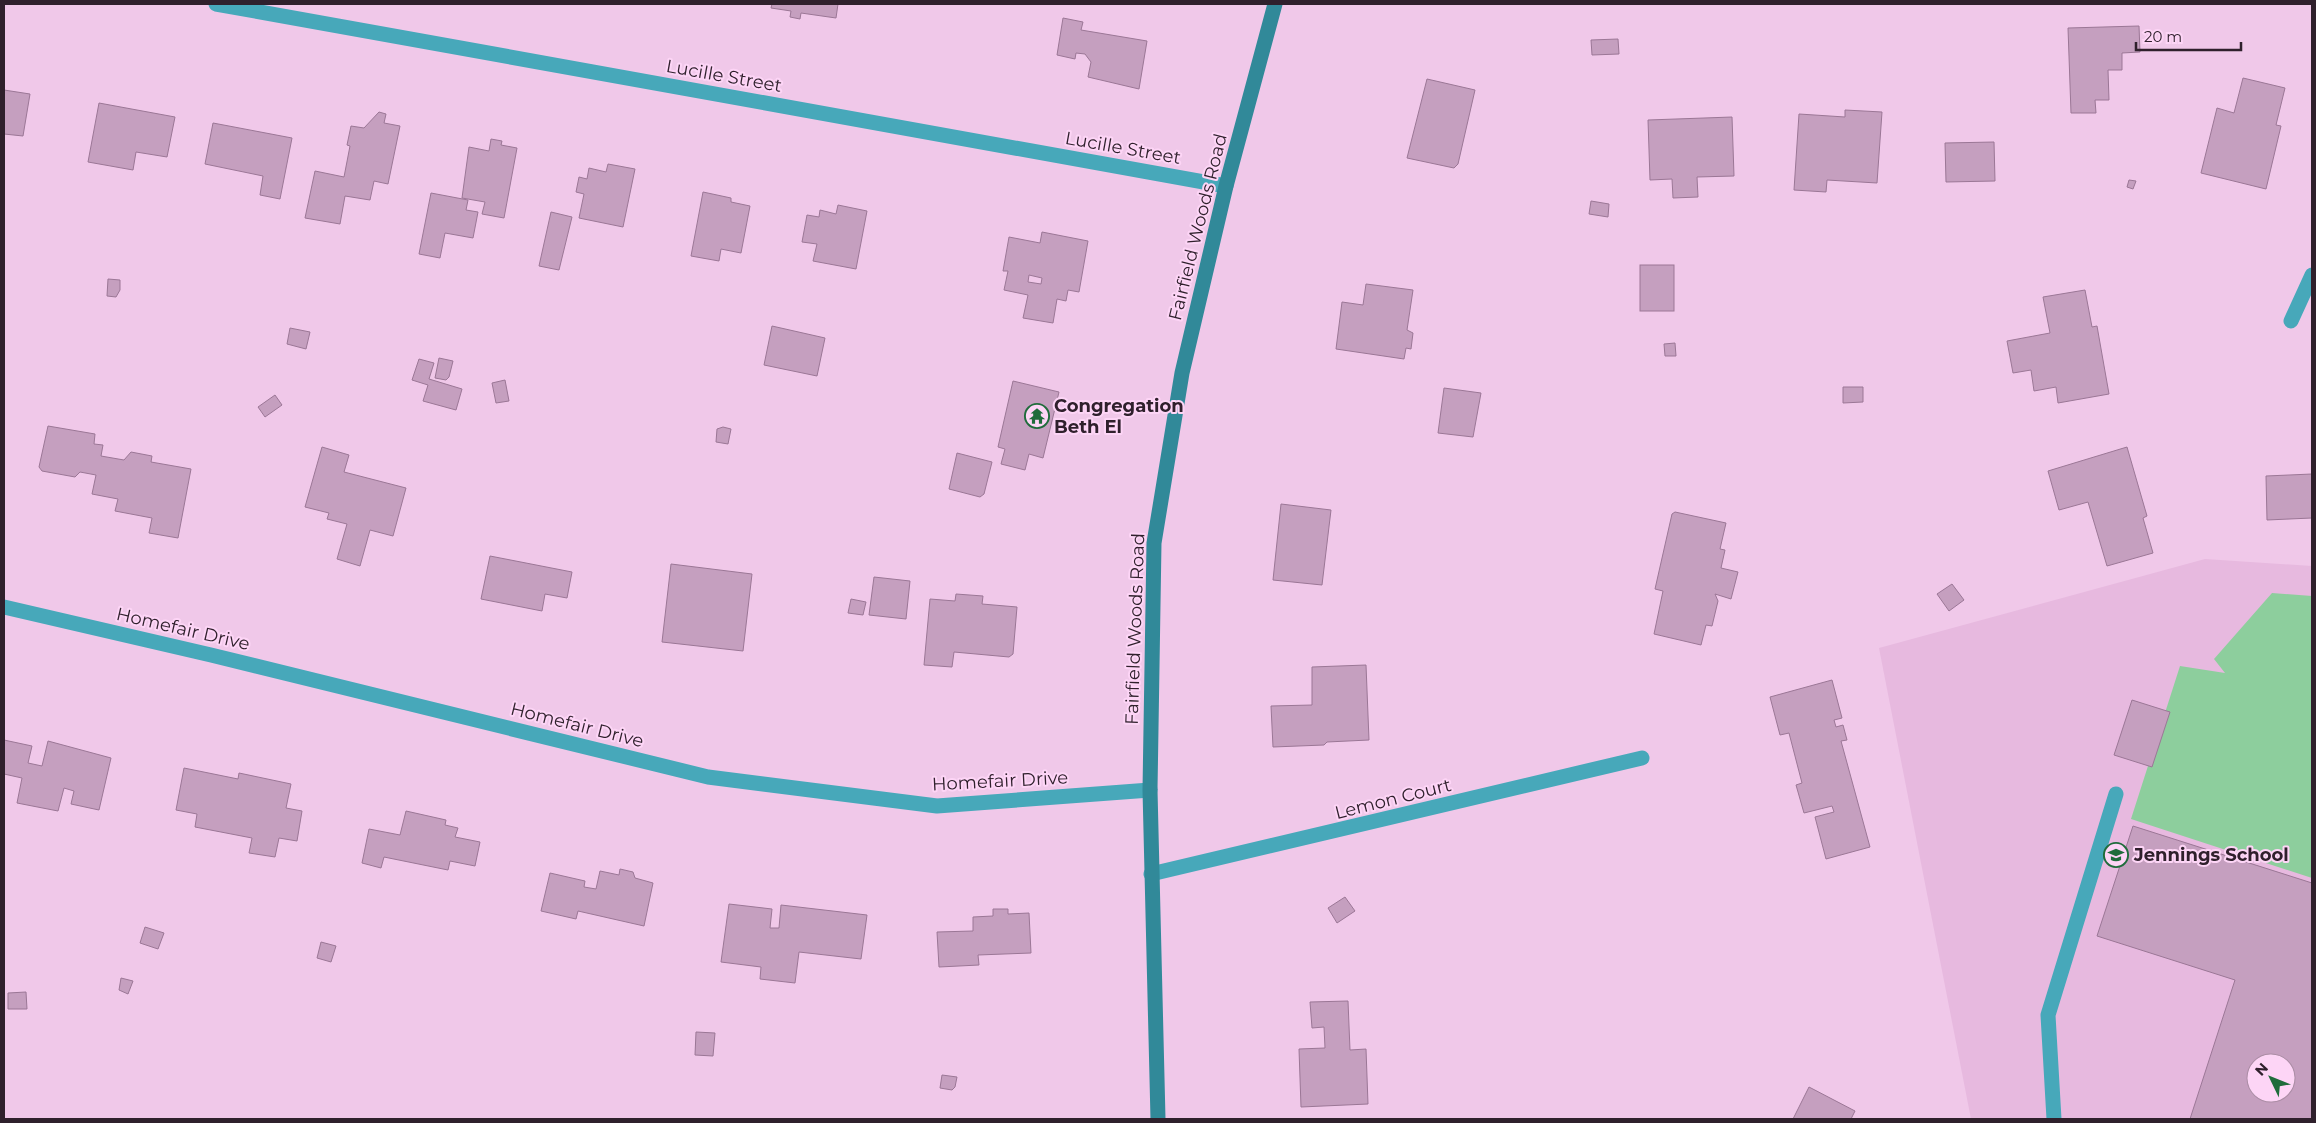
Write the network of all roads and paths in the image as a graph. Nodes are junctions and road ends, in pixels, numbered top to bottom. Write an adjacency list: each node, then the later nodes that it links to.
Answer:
1 (216, 4): 3 (street, Lucille Street)
2 (1275, 4): 3 (main road, Fairfield Woods Road)
3 (1226, 186): 8 (main road, Fairfield Woods Road)
4 (2312, 275): 5 (street)
5 (2291, 321)
6 (4, 607): 8 (street, Homefair Drive)
7 (1642, 758): 10 (street, Lemon Court)
8 (1150, 790): 10 (main road, Fairfield Woods Road)
9 (2116, 794): 12 (street)
10 (1151, 874): 11 (main road, Fairfield Woods Road)
11 (1158, 1119)
12 (2054, 1119)

